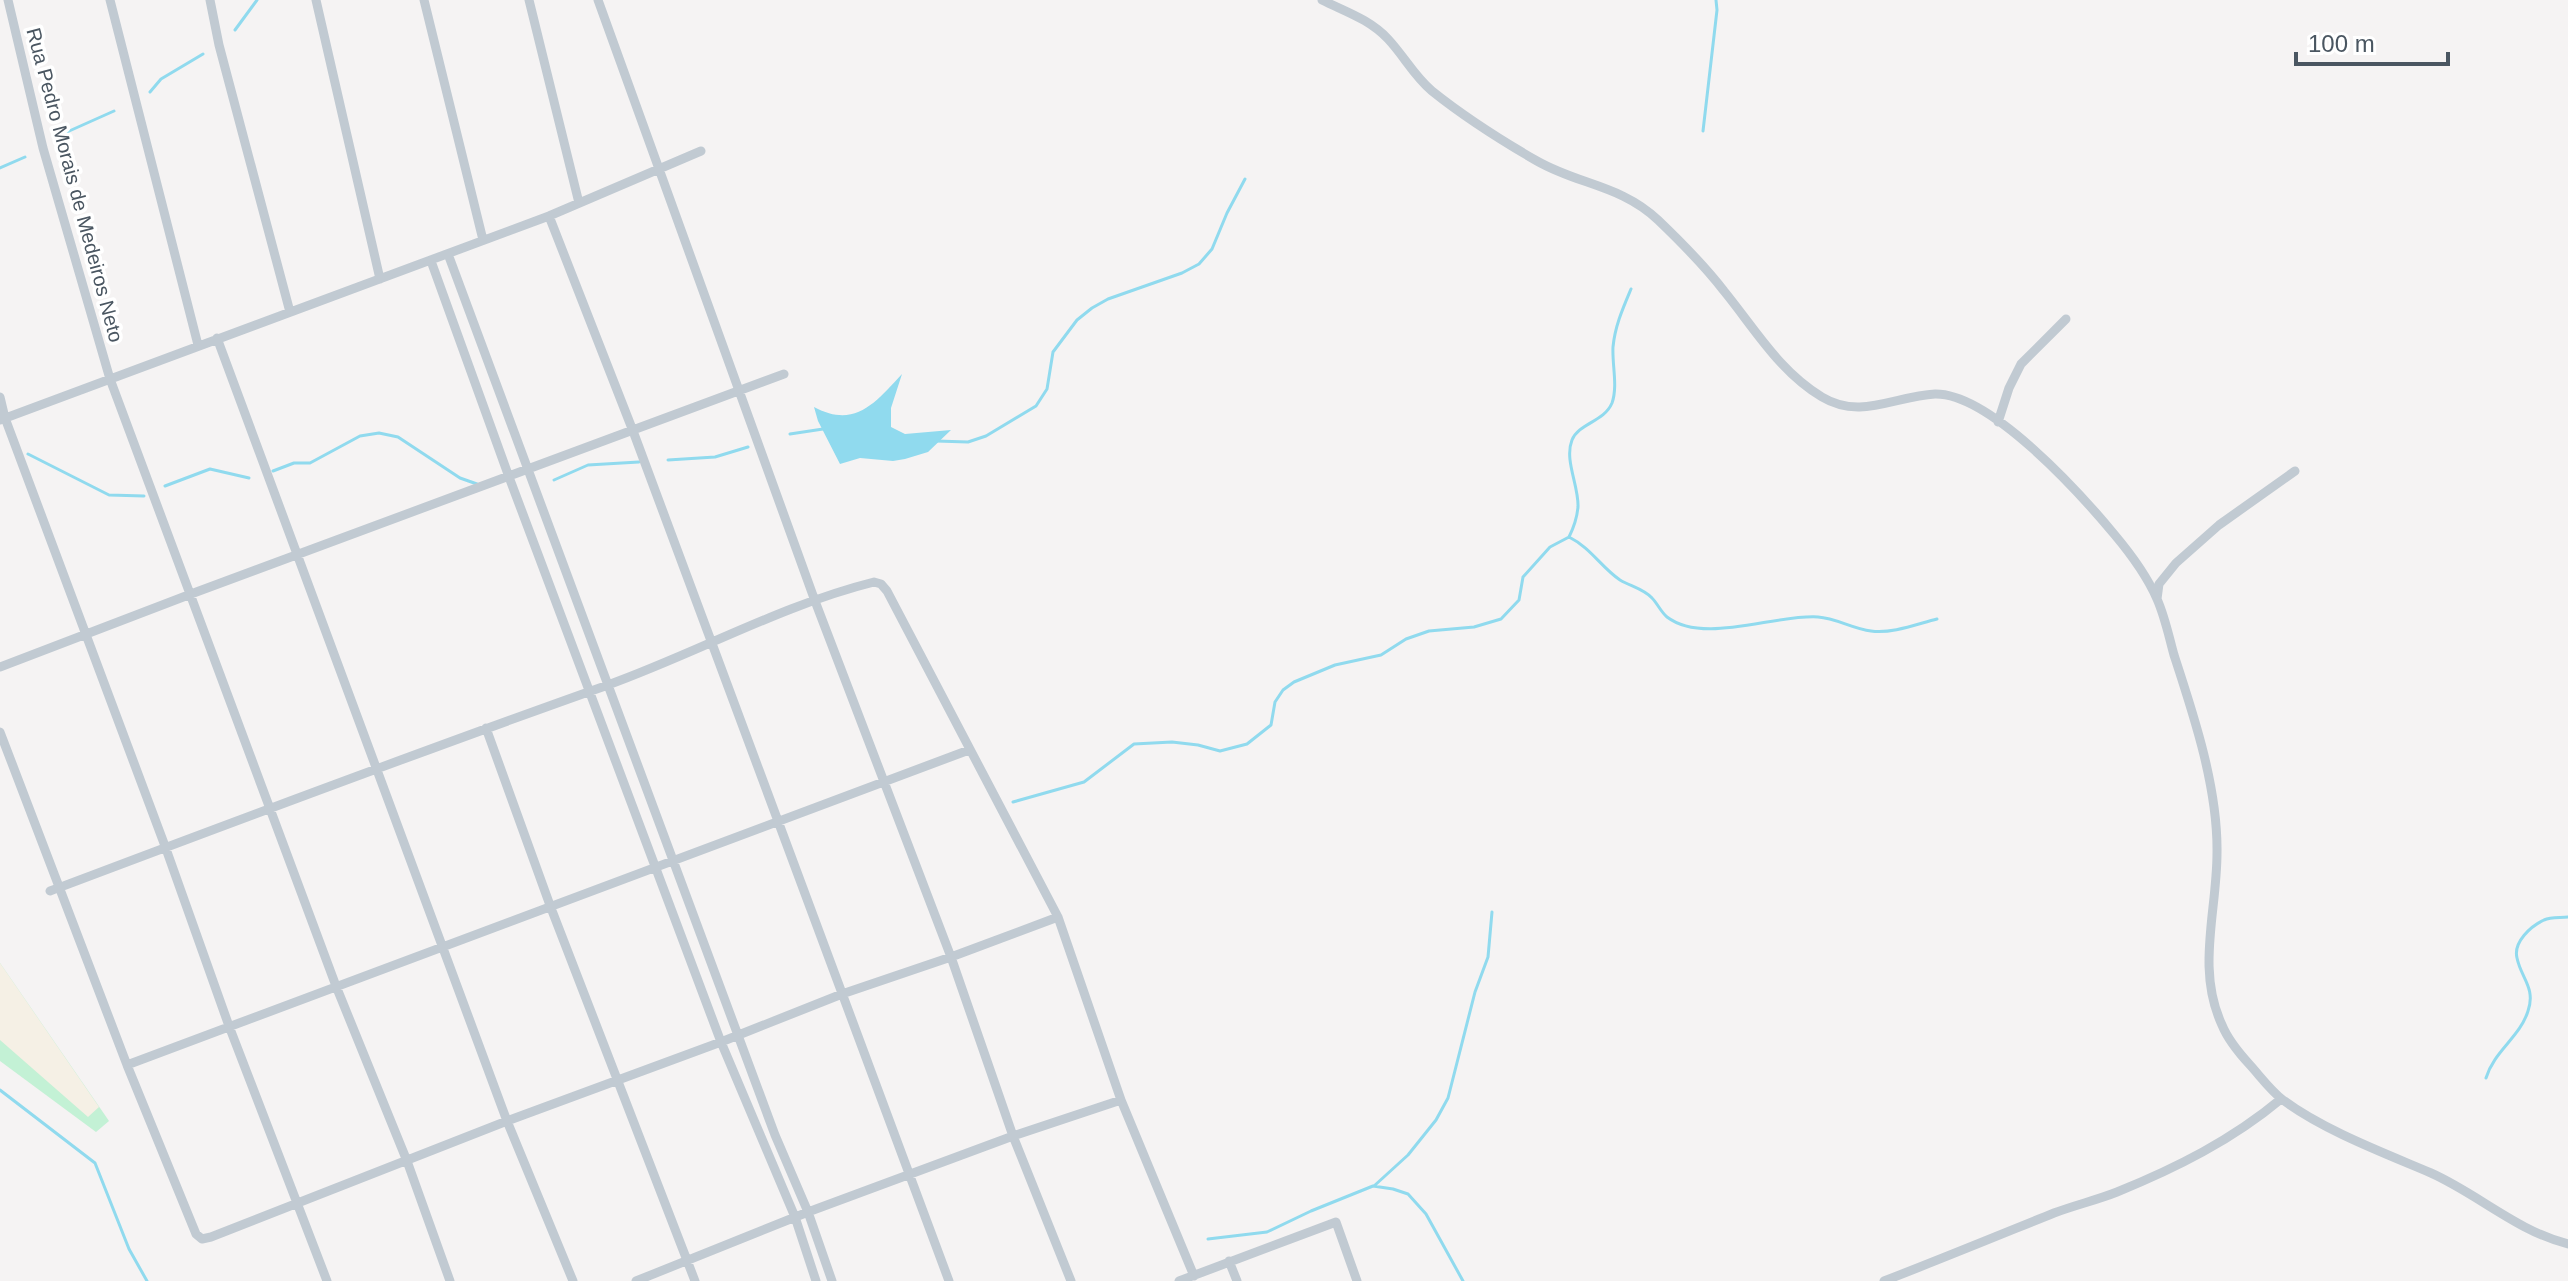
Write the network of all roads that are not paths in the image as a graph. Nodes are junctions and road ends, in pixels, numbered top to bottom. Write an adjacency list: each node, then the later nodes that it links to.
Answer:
1 (8, 0): 22 (street, Rua Pedro Morais de Medeiros Neto)
2 (110, 0): 20 (street)
3 (210, 0): 17 (street)
4 (316, 0): 16 (street)
5 (424, 0): 13 (street)
6 (529, 0): 11 (street)
7 (598, 0): 10 (street)
8 (1322, 0): 26 (street)
9 (701, 151): 10 (street)
10 (661, 169): 11 (street); 23 (street)
11 (579, 203): 12 (street)
12 (549, 216): 13 (street); 27 (street)
13 (483, 240): 14 (street)
14 (448, 254): 15 (street); 28 (street)
15 (431, 261): 16 (street); 30 (street)
16 (380, 279): 17 (street)
17 (290, 312): 19 (street)
18 (2066, 319): 26 (street)
19 (217, 338): 20 (street); 31 (street)
20 (198, 345): 22 (street)
21 (784, 374): 23 (street)
22 (110, 379): 25 (street); 32 (street, Rua Pedro Morais de Medeiros Neto)
23 (739, 392): 27 (street); 34 (street)
24 (0, 397): 25 (street)
25 (2, 419): 35 (street)
26 (1998, 422): 33 (street)
27 (633, 431): 28 (street); 36 (street)
28 (527, 470): 30 (street); 38 (street)
29 (2295, 471): 33 (street)
30 (509, 477): 31 (street); 39 (street)
31 (298, 556): 32 (street); 43 (street)
32 (191, 594): 35 (street); 45 (street, Rua Pedro Morais de Medeiros Neto)
33 (2157, 599): 62 (street)
34 (815, 601): 36 (street); 42 (street); 44 (street)
35 (85, 636): 37 (street); 47 (street)
36 (711, 643): 38 (street); 46 (street)
37 (0, 667)
38 (607, 685): 39 (street); 48 (street)
39 (590, 690): 40 (street); 49 (street)
40 (486, 728): 43 (street); 51 (street)
41 (0, 732): 50 (street)
42 (969, 750): 44 (street); 52 (street)
43 (378, 768): 45 (street); 53 (street)
44 (885, 781): 46 (street); 54 (street)
45 (271, 808): 47 (street); 55 (street, Rua Pedro Morais de Medeiros Neto)
46 (776, 821): 48 (street); 56 (street)
47 (165, 846): 50 (street); 57 (street)
48 (673, 861): 49 (street); 58 (street)
49 (657, 868): 51 (street); 59 (street)
50 (55, 889): 60 (street)
51 (551, 908): 53 (street); 61 (street)
52 (1058, 917): 54 (street); 63 (street)
53 (443, 945): 55 (street); 64 (street)
54 (951, 957): 56 (street); 65 (street)
55 (336, 986): 57 (street); 66 (street, Rua Pedro Morais de Medeiros Neto)
56 (842, 994): 58 (street); 67 (street)
57 (229, 1026): 60 (street); 68 (street)
58 (739, 1035): 59 (street); 69 (street)
59 (721, 1042): 61 (street); 70 (street)
60 (127, 1065): 68 (street)
61 (617, 1079): 64 (street); 72 (street)
62 (2281, 1099): 71 (street); 87 (street)
63 (1121, 1100): 65 (street); 74 (street)
64 (507, 1121): 66 (street); 77 (street)
65 (1013, 1136): 67 (street); 83 (street)
66 (407, 1161): 68 (street); 76 (street, Rua Pedro Morais de Medeiros Neto)
67 (911, 1174): 69 (street); 82 (street)
68 (296, 1204): 75 (street)
69 (808, 1212): 70 (street); 81 (street)
70 (795, 1217): 72 (street); 80 (street)
71 (2568, 1244)
72 (689, 1261): 78 (street); 79 (street)
73 (1229, 1261): 74 (street); 85 (street); 86 (street)
74 (1194, 1276): 84 (street)
75 (327, 1281)
76 (450, 1281)
77 (573, 1281)
78 (636, 1281)
79 (695, 1281)
80 (816, 1281)
81 (832, 1281)
82 (949, 1281)
83 (1071, 1281)
84 (1179, 1281)
85 (1237, 1281)
86 (1357, 1281)
87 (1884, 1281)

